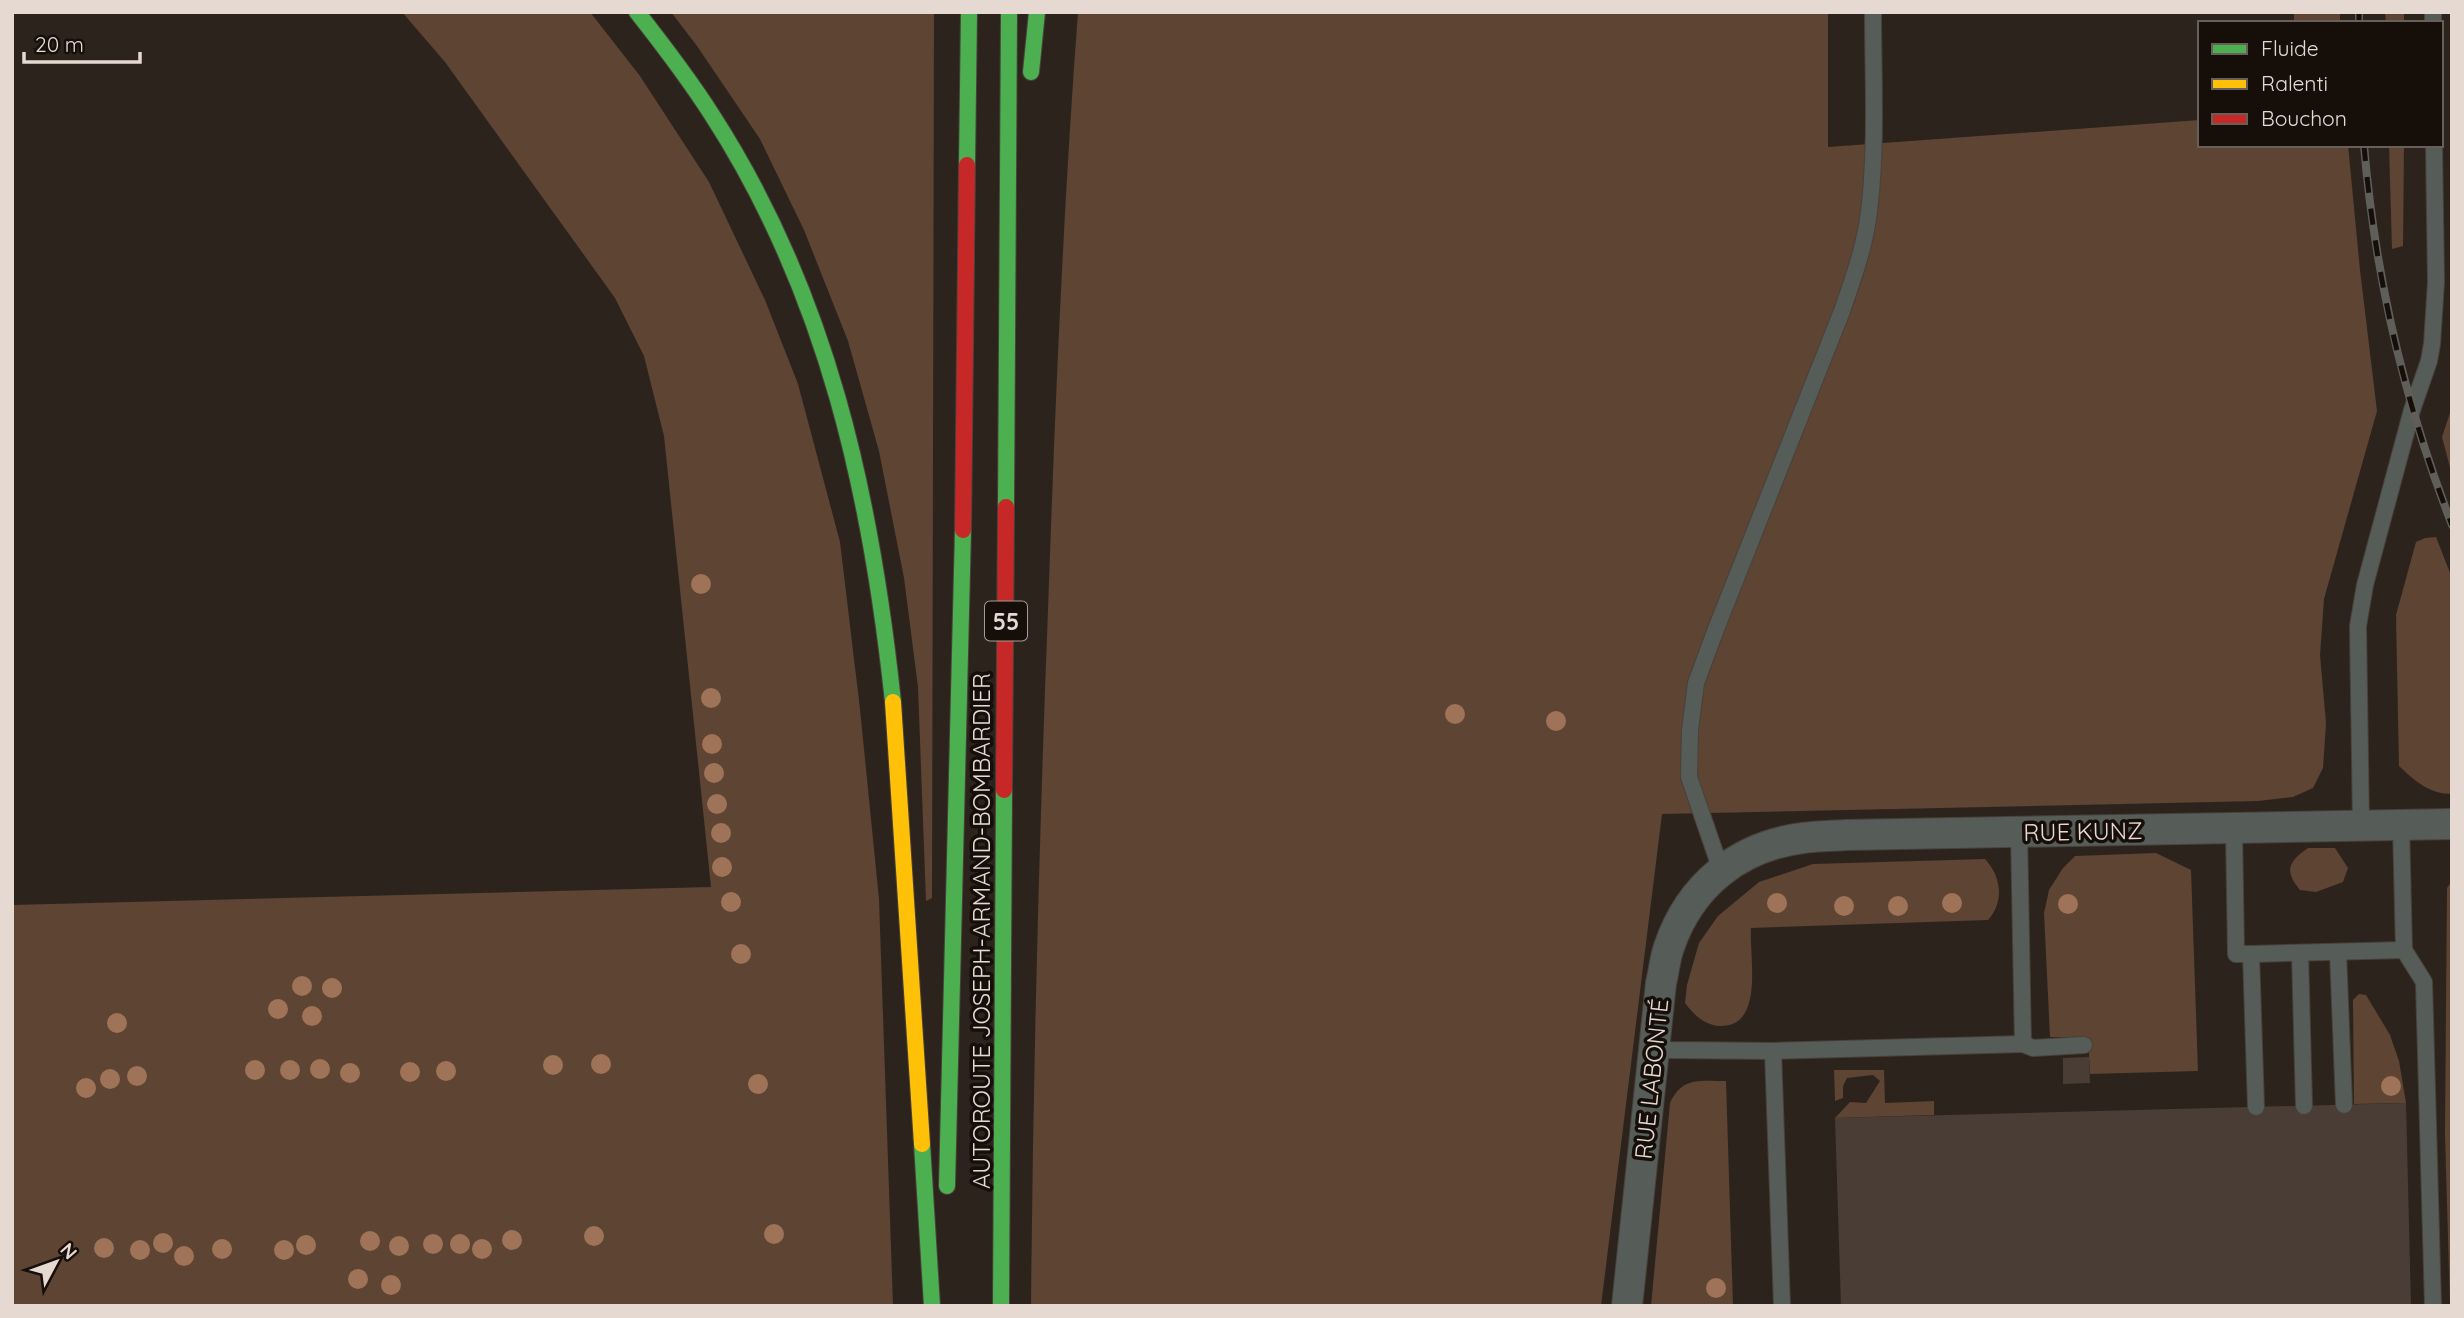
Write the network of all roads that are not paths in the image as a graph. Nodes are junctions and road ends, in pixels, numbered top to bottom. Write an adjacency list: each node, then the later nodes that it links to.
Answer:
1 (637, 12): 29 (highway)
2 (970, 12): 27 (highway)
3 (1009, 12): 9 (highway)
4 (1037, 12): 6 (highway)
5 (1873, 12): 15 (lane)
6 (1030, 82)
7 (1024, 137): 9 (highway)
8 (2434, 147): 12 (lane)
9 (1007, 304): 31 (highway, AUTOROUTE JOSEPH-ARMAND-BOMBARDIER / 55)
10 (2452, 824): 11 (street, RUE KUNZ)
11 (2402, 825): 12 (street, RUE KUNZ); 16 (lane)
12 (2361, 826): 13 (street, RUE KUNZ)
13 (2234, 828): 14 (street, RUE KUNZ); 19 (lane)
14 (2020, 832): 15 (street, RUE KUNZ); 20 (lane)
15 (1721, 870): 22 (street, RUE LABONTÉ)
16 (2404, 950): 17 (lane); 34 (lane)
17 (2338, 952): 18 (lane); 24 (lane)
18 (2300, 953): 19 (lane); 25 (lane)
19 (2251, 954): 26 (lane)
20 (2022, 1044): 21 (lane); 23 (lane)
21 (2084, 1045)
22 (1654, 1048): 23 (lane); 32 (street, RUE LABONTÉ)
23 (1773, 1051): 33 (lane)
24 (2344, 1105)
25 (2304, 1106)
26 (2256, 1107)
27 (947, 1195)
28 (945, 1251): 30 (highway)
29 (932, 1306)
30 (943, 1306)
31 (1001, 1306)
32 (1627, 1306)
33 (1782, 1306)
34 (2433, 1306)

